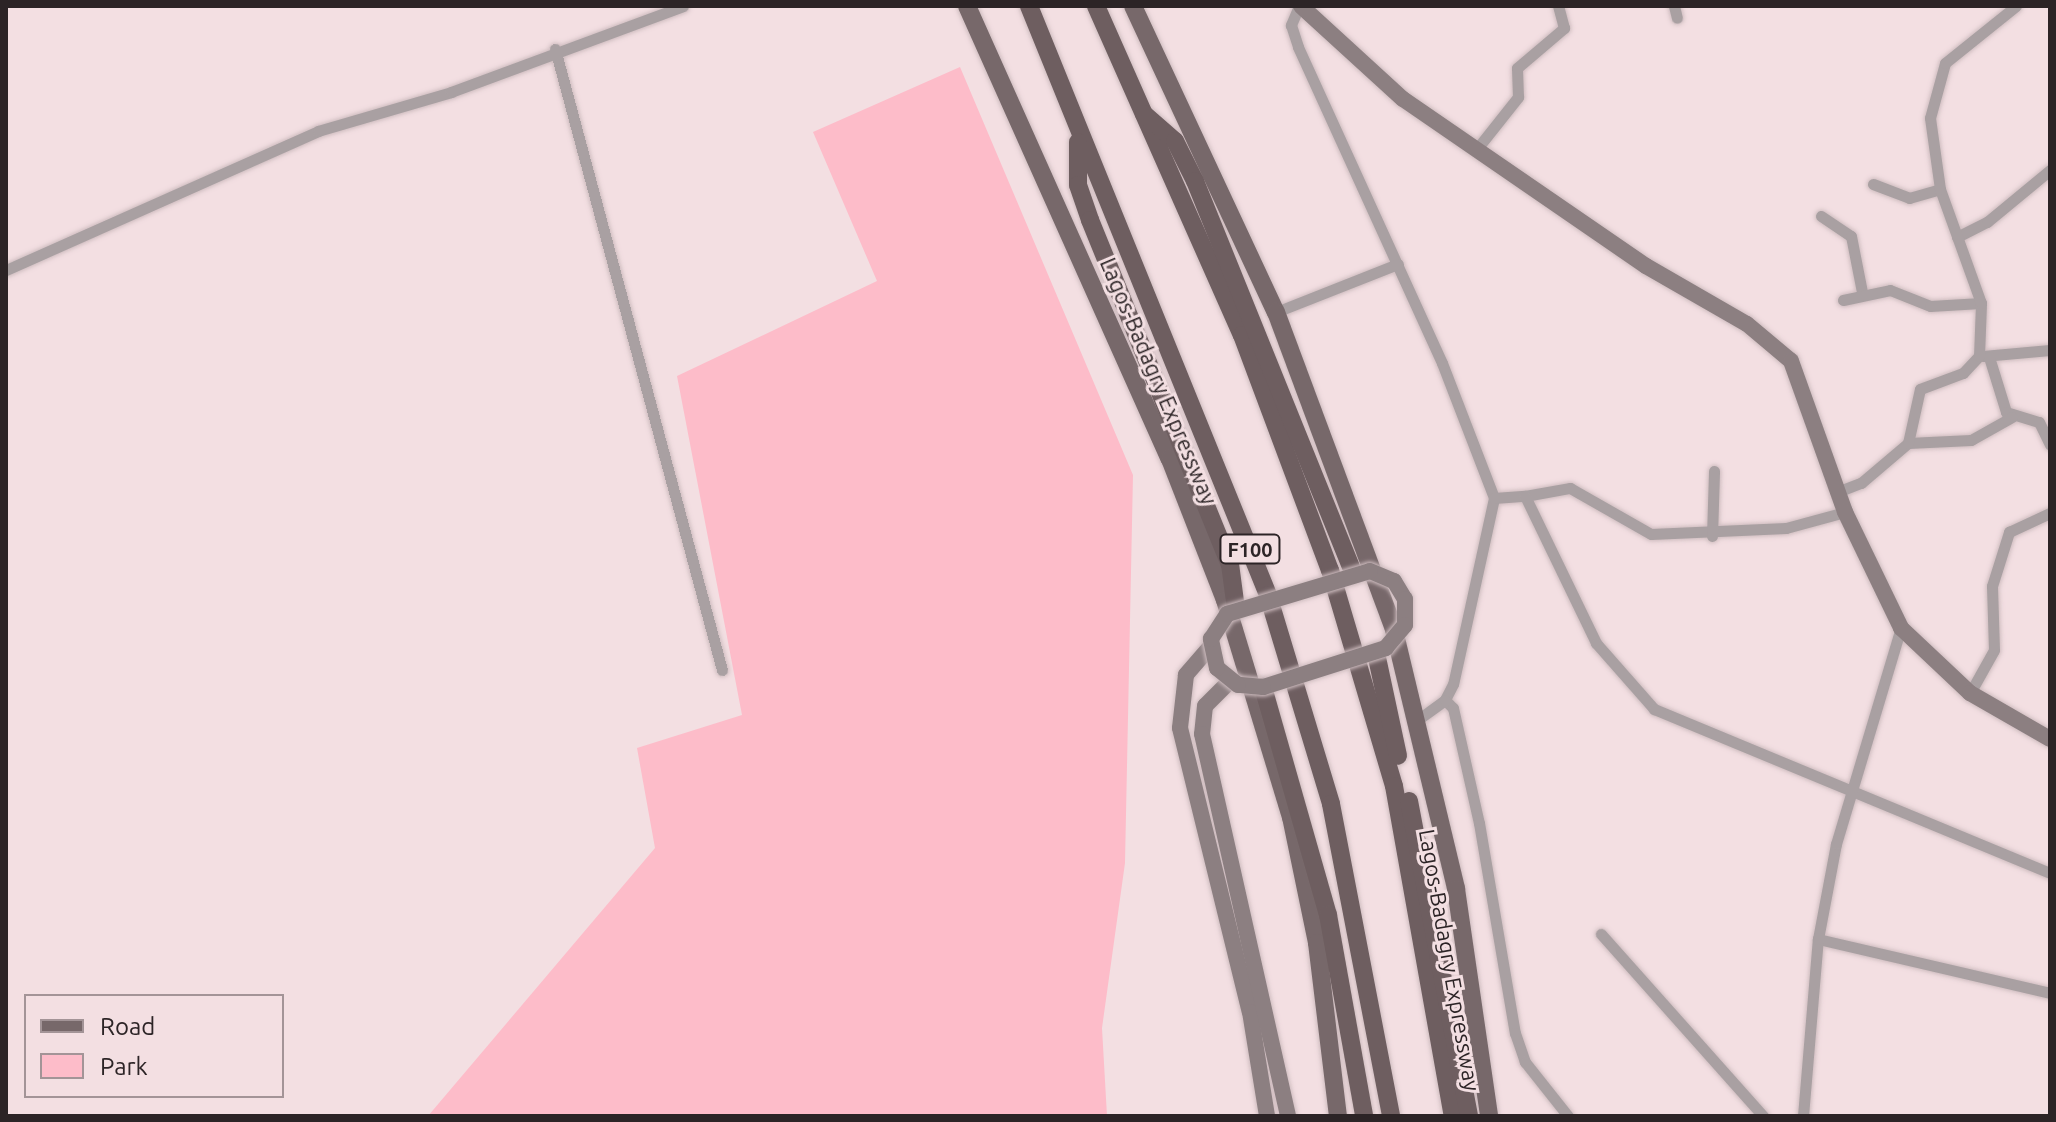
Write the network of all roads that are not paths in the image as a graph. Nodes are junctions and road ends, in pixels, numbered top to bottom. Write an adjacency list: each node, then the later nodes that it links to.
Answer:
1 (683, 6): 9 (street)
2 (967, 6): 56 (main road, Lagos-Badagry Expressway)
3 (1029, 6): 11 (highway, Lagos-Badagry Expressway / F100)
4 (1096, 6): 10 (highway, Lagos-Badagry Expressway / F100)
5 (1133, 6): 23 (main road, Lagos-Badagry Expressway)
6 (1300, 6): 12 (main road); 18 (street)
7 (1558, 6): 12 (street)
8 (2016, 6): 15 (street)
9 (555, 49): 19 (street); 41 (street)
10 (1144, 114): 36 (highway); 59 (highway, Lagos-Badagry Expressway / F100)
11 (1079, 135): 37 (highway); 58 (highway, Lagos-Badagry Expressway / F100)
12 (1476, 150): 30 (main road)
13 (2050, 170): 17 (street)
14 (1873, 184): 15 (street)
15 (1940, 189): 17 (street)
16 (1821, 216): 20 (street)
17 (1957, 237): 22 (street)
18 (1398, 264): 23 (street); 32 (street)
19 (6, 270)
20 (1862, 292): 21 (street); 22 (street)
21 (1843, 300)
22 (1981, 303): 25 (street)
23 (1276, 312): 46 (main road, Lagos-Badagry Expressway)
24 (2050, 350): 25 (street)
25 (1984, 356): 26 (street); 27 (street)
26 (2012, 417): 27 (street); 28 (street)
27 (1908, 443): 30 (street)
28 (2050, 445)
29 (1714, 471): 35 (street)
30 (1837, 492): 33 (main road)
31 (1525, 496): 32 (street); 35 (street); 48 (street)
32 (1494, 498): 45 (street)
33 (1845, 512): 35 (street); 38 (main road)
34 (2050, 513): 44 (street)
35 (1712, 536)
36 (1353, 573): 37 (main road, bridge); 40 (main road, bridge)
37 (1236, 609): 39 (main road, bridge)
38 (1901, 628): 44 (main road); 48 (street)
39 (1210, 647): 42 (main road, bridge); 51 (main road)
40 (1376, 653): 43 (main road, bridge); 60 (highway)
41 (722, 670)
42 (1230, 681): 43 (main road, bridge); 51 (main road)
43 (1263, 687): 57 (highway)
44 (1970, 693): 47 (main road)
45 (1445, 700): 46 (street); 62 (street)
46 (1413, 723): 61 (main road, Lagos-Badagry Expressway)
47 (2050, 739)
48 (1848, 787): 49 (street); 52 (street)
49 (2050, 873)
50 (1601, 934): 63 (street)
51 (1241, 936): 54 (main road); 55 (main road)
52 (1818, 939): 53 (street); 64 (street)
53 (2050, 993)
54 (1267, 1116)
55 (1288, 1116)
56 (1338, 1116)
57 (1364, 1116)
58 (1391, 1116)
59 (1453, 1116)
60 (1469, 1116)
61 (1489, 1116)
62 (1568, 1116)
63 (1763, 1116)
64 (1803, 1116)

